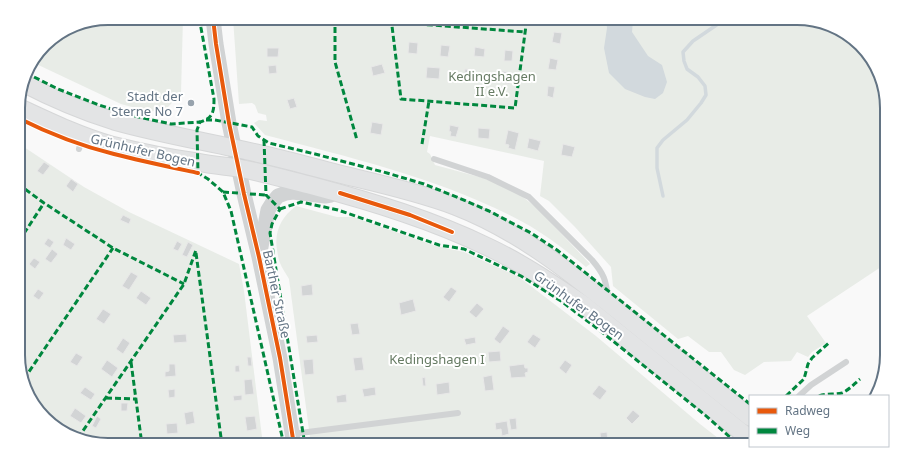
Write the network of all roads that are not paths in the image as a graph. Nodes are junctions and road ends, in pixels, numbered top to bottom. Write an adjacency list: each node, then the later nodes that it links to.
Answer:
1 (214, 25): 4 (street, Barther Straße)
2 (28, 86): 4 (main road, Grünhufer Bogen)
3 (25, 110): 6 (main road, Grünhufer Bogen)
4 (235, 148): 6 (street, Barther Straße); 9 (main road, Grünhufer Bogen)
5 (434, 159): 9 (lane)
6 (239, 168): 7 (main road, Grünhufer Bogen); 8 (street, Barther Straße)
7 (340, 193): 8 (street); 16 (main road, Grünhufer Bogen)
8 (259, 257): 14 (street, Barther Straße)
9 (608, 303): 13 (main road, Grünhufer Bogen)
10 (846, 362): 11 (lane)
11 (802, 395)
12 (458, 412): 15 (lane)
13 (749, 416)
14 (293, 438)
15 (305, 438)
16 (749, 438)

